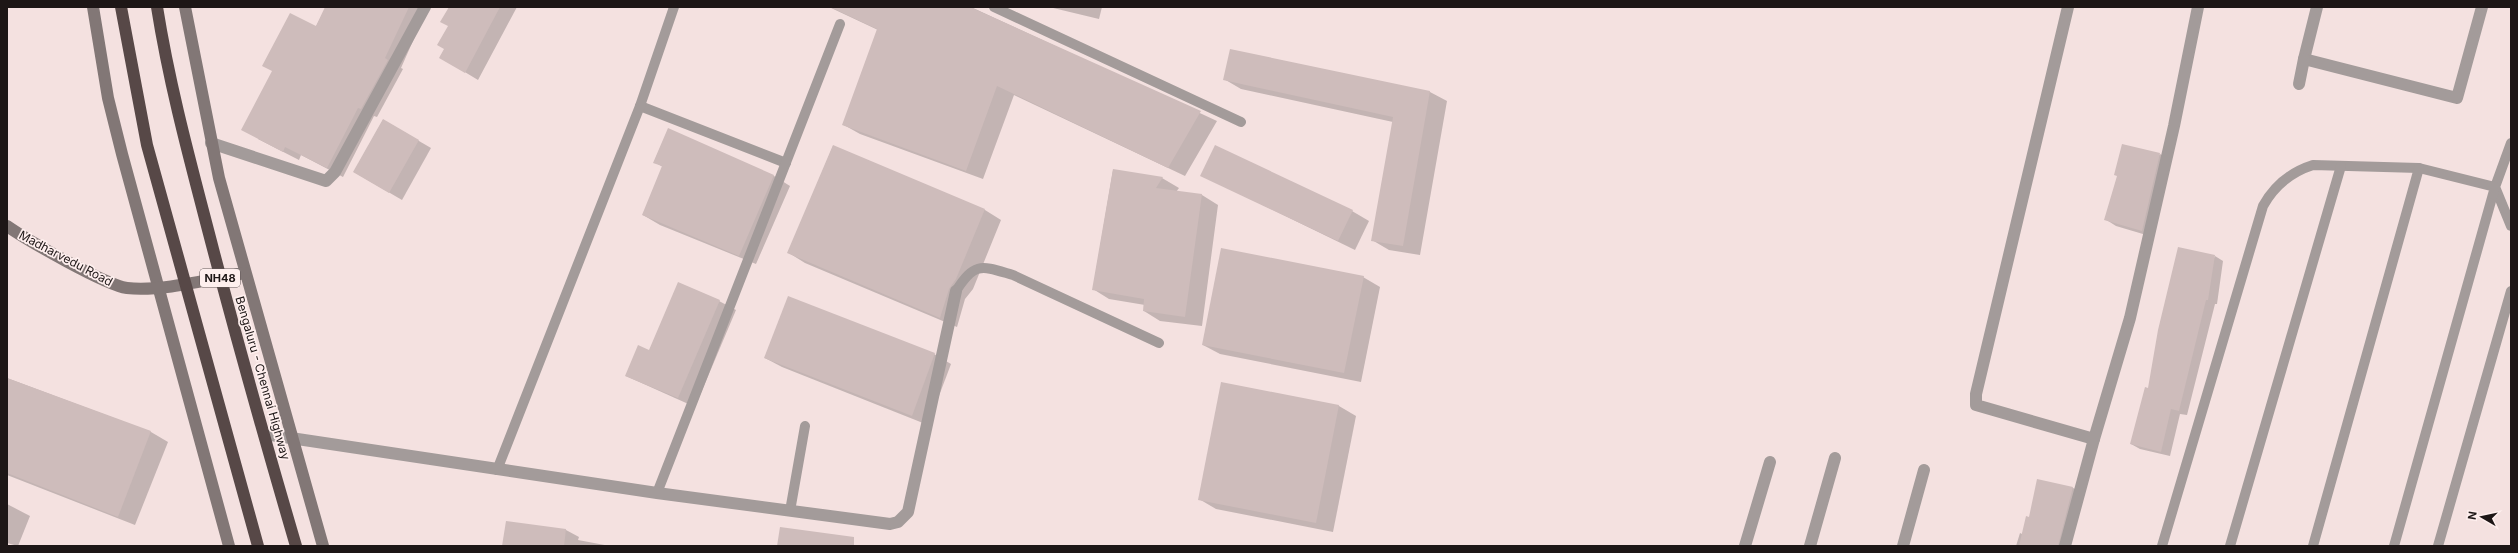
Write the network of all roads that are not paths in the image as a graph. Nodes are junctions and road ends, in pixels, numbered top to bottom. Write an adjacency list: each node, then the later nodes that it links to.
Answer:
1 (93, 7): 28 (street)
2 (121, 7): 27 (highway, NH48)
3 (157, 7): 26 (highway, Bengaluru - Chennai Highway / NH48)
4 (185, 7): 17 (street)
5 (425, 7): 17 (street)
6 (674, 7): 15 (lane)
7 (2068, 7): 35 (street)
8 (2198, 7): 35 (street)
9 (2317, 7): 13 (street)
10 (2482, 7): 13 (street)
11 (1000, 8): 16 (lane)
12 (840, 24): 19 (lane)
13 (2304, 59): 14 (street)
14 (2299, 84)
15 (640, 106): 19 (lane); 38 (lane)
16 (1241, 122)
17 (211, 143): 25 (street)
18 (2511, 143): 22 (lane)
19 (786, 163): 40 (lane)
20 (2341, 166): 21 (lane); 50 (lane); 51 (lane)
21 (2419, 168): 22 (lane); 52 (lane)
22 (2495, 186): 24 (lane); 53 (lane)
23 (7, 226): 28 (street, Madharvedu Road)
24 (2511, 226)
25 (245, 273): 26 (street, Madharvedu Road); 34 (street)
26 (220, 277): 27 (street, Madharvedu Road); 33 (highway, Bengaluru - Chennai Highway / NH48)
27 (186, 283): 28 (street, Madharvedu Road); 43 (highway, NH48)
28 (158, 287): 42 (street)
29 (956, 291): 31 (lane); 41 (street)
30 (2511, 291): 54 (lane)
31 (1159, 343)
32 (805, 426): 41 (lane)
33 (264, 434): 34 (street); 44 (highway, Bengaluru - Chennai Highway / NH48)
34 (292, 437): 38 (street); 45 (street)
35 (2094, 439): 49 (street)
36 (1835, 458): 47 (street)
37 (1770, 462): 46 (street)
38 (497, 470): 40 (street)
39 (1924, 470): 48 (street)
40 (658, 493): 41 (street)
41 (790, 511)
42 (229, 546)
43 (258, 546)
44 (296, 546)
45 (323, 546)
46 (1745, 546)
47 (1810, 546)
48 (1903, 546)
49 (2066, 546)
50 (2162, 546)
51 (2230, 546)
52 (2313, 546)
53 (2394, 546)
54 (2438, 546)

